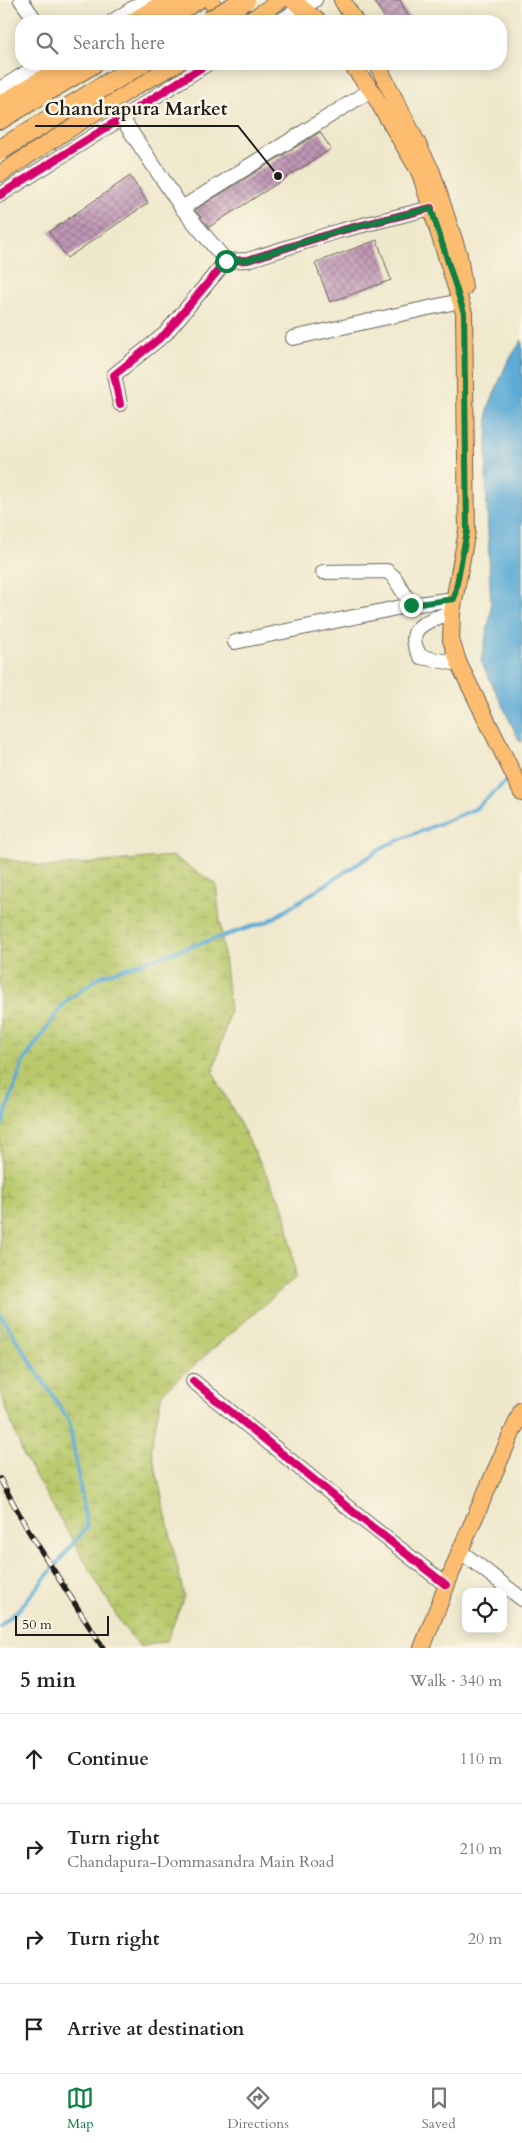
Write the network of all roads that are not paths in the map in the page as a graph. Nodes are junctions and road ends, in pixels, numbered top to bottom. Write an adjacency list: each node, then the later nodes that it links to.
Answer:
1 (21, 0): 10 (street)
2 (146, 0): 11 (street)
3 (167, 0): 12 (main road)
4 (196, 0): 13 (highway)
5 (210, 0): 14 (main road)
6 (245, 0): 15 (highway, bridge)
7 (281, 0): 16 (main road)
8 (342, 0): 19 (main road)
9 (303, 3): 17 (street); 18 (main road)
10 (32, 15)
11 (122, 15)
12 (143, 15)
13 (171, 15)
14 (220, 15)
15 (220, 15)
16 (258, 15)
17 (288, 15)
18 (313, 15)
19 (351, 15)
20 (30, 70): 29 (street)
21 (56, 70): 32 (main road)
22 (82, 70): 34 (highway)
23 (118, 70): 30 (main road)
24 (130, 70): 35 (highway, bridge)
25 (166, 70): 30 (main road)
26 (197, 70): 33 (street)
27 (356, 70): 31 (main road)
28 (380, 70): 41 (main road)
29 (0, 89)
30 (130, 90): 36 (main road)
31 (371, 90): 38 (street); 39 (main road)
32 (0, 104)
33 (121, 117): 37 (street); 38 (street)
34 (0, 119)
35 (0, 150)
36 (0, 174)
37 (0, 195)
38 (182, 208): 40 (street)
39 (431, 208): 40 (street); 41 (main road)
40 (226, 261): 43 (street)
41 (462, 307): 42 (street); 46 (main road)
42 (293, 338)
43 (120, 404)
44 (323, 572): 45 (street)
45 (411, 605): 46 (street); 47 (street)
46 (453, 605): 48 (main road); 48 (street)
47 (235, 642)
48 (459, 664): 49 (main road)
49 (517, 780)
50 (193, 1381): 53 (street)
51 (522, 1410): 52 (main road)
52 (460, 1551): 53 (main road); 54 (street)
53 (446, 1586): 55 (main road)
54 (522, 1599)
55 (422, 1648)

